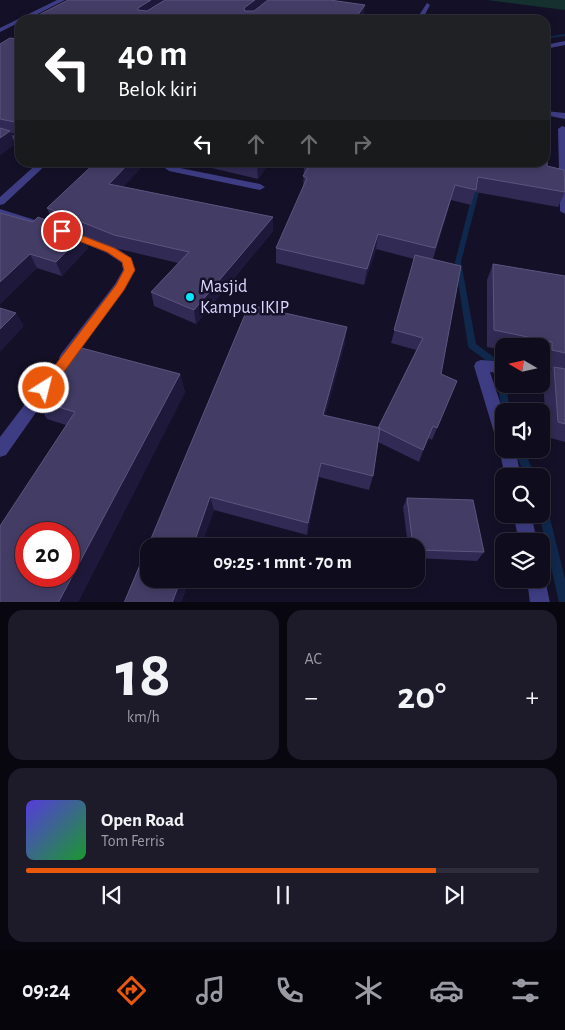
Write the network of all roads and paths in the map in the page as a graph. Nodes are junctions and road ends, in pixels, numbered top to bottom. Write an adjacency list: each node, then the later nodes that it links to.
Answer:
1 (62, 0): 3 (street)
2 (427, 5): 4 (street)
3 (30, 15)
4 (422, 15)
5 (15, 22): 6 (street)
6 (0, 30)
7 (565, 42): 8 (street)
8 (550, 46)
9 (550, 114): 10 (street)
10 (565, 116)
11 (562, 129): 18 (street)
12 (0, 135): 13 (street)
13 (15, 139)
14 (39, 167): 17 (street)
15 (169, 167): 16 (street)
16 (260, 188)
17 (0, 202)
18 (565, 211)
19 (0, 212): 20 (street)
20 (43, 225)
21 (60, 231): 26 (street)
22 (495, 367): 25 (street)
23 (550, 376): 24 (street)
24 (565, 379)
25 (495, 410)
26 (0, 450)
27 (538, 588): 28 (street)
28 (540, 602)

